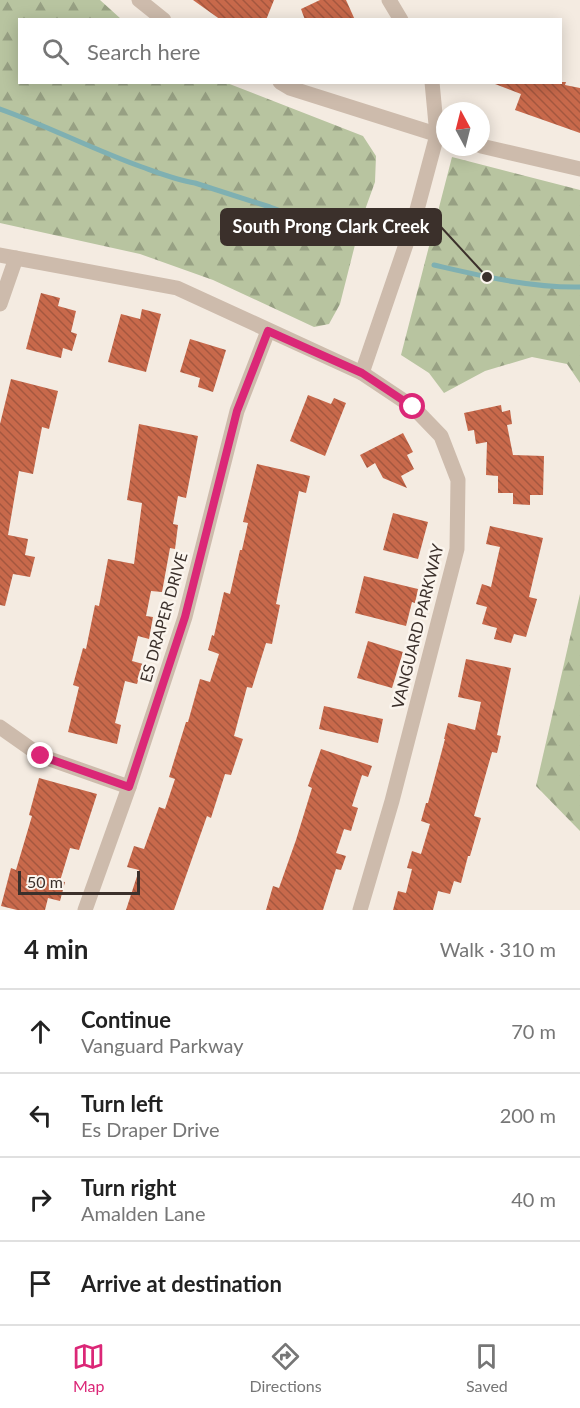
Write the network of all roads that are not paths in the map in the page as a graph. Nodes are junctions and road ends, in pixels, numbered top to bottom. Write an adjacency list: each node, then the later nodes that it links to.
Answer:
1 (139, 0): 3 (street)
2 (389, 0): 4 (street)
3 (162, 18)
4 (400, 18)
5 (283, 84): 8 (street)
6 (432, 84): 7 (street)
7 (436, 106)
8 (436, 134)
9 (490, 148): 11 (street)
10 (436, 152): 16 (street)
11 (580, 169)
12 (0, 255): 13 (street, VANGUARD PARKWAY)
13 (16, 258): 14 (street); 15 (street, VANGUARD PARKWAY)
14 (0, 304)
15 (268, 331): 16 (street, VANGUARD PARKWAY); 18 (street, ES DRAPER DRIVE)
16 (362, 373): 20 (street, VANGUARD PARKWAY)
17 (0, 727): 18 (street)
18 (129, 787): 19 (street, ES DRAPER DRIVE)
19 (85, 910)
20 (360, 910)

